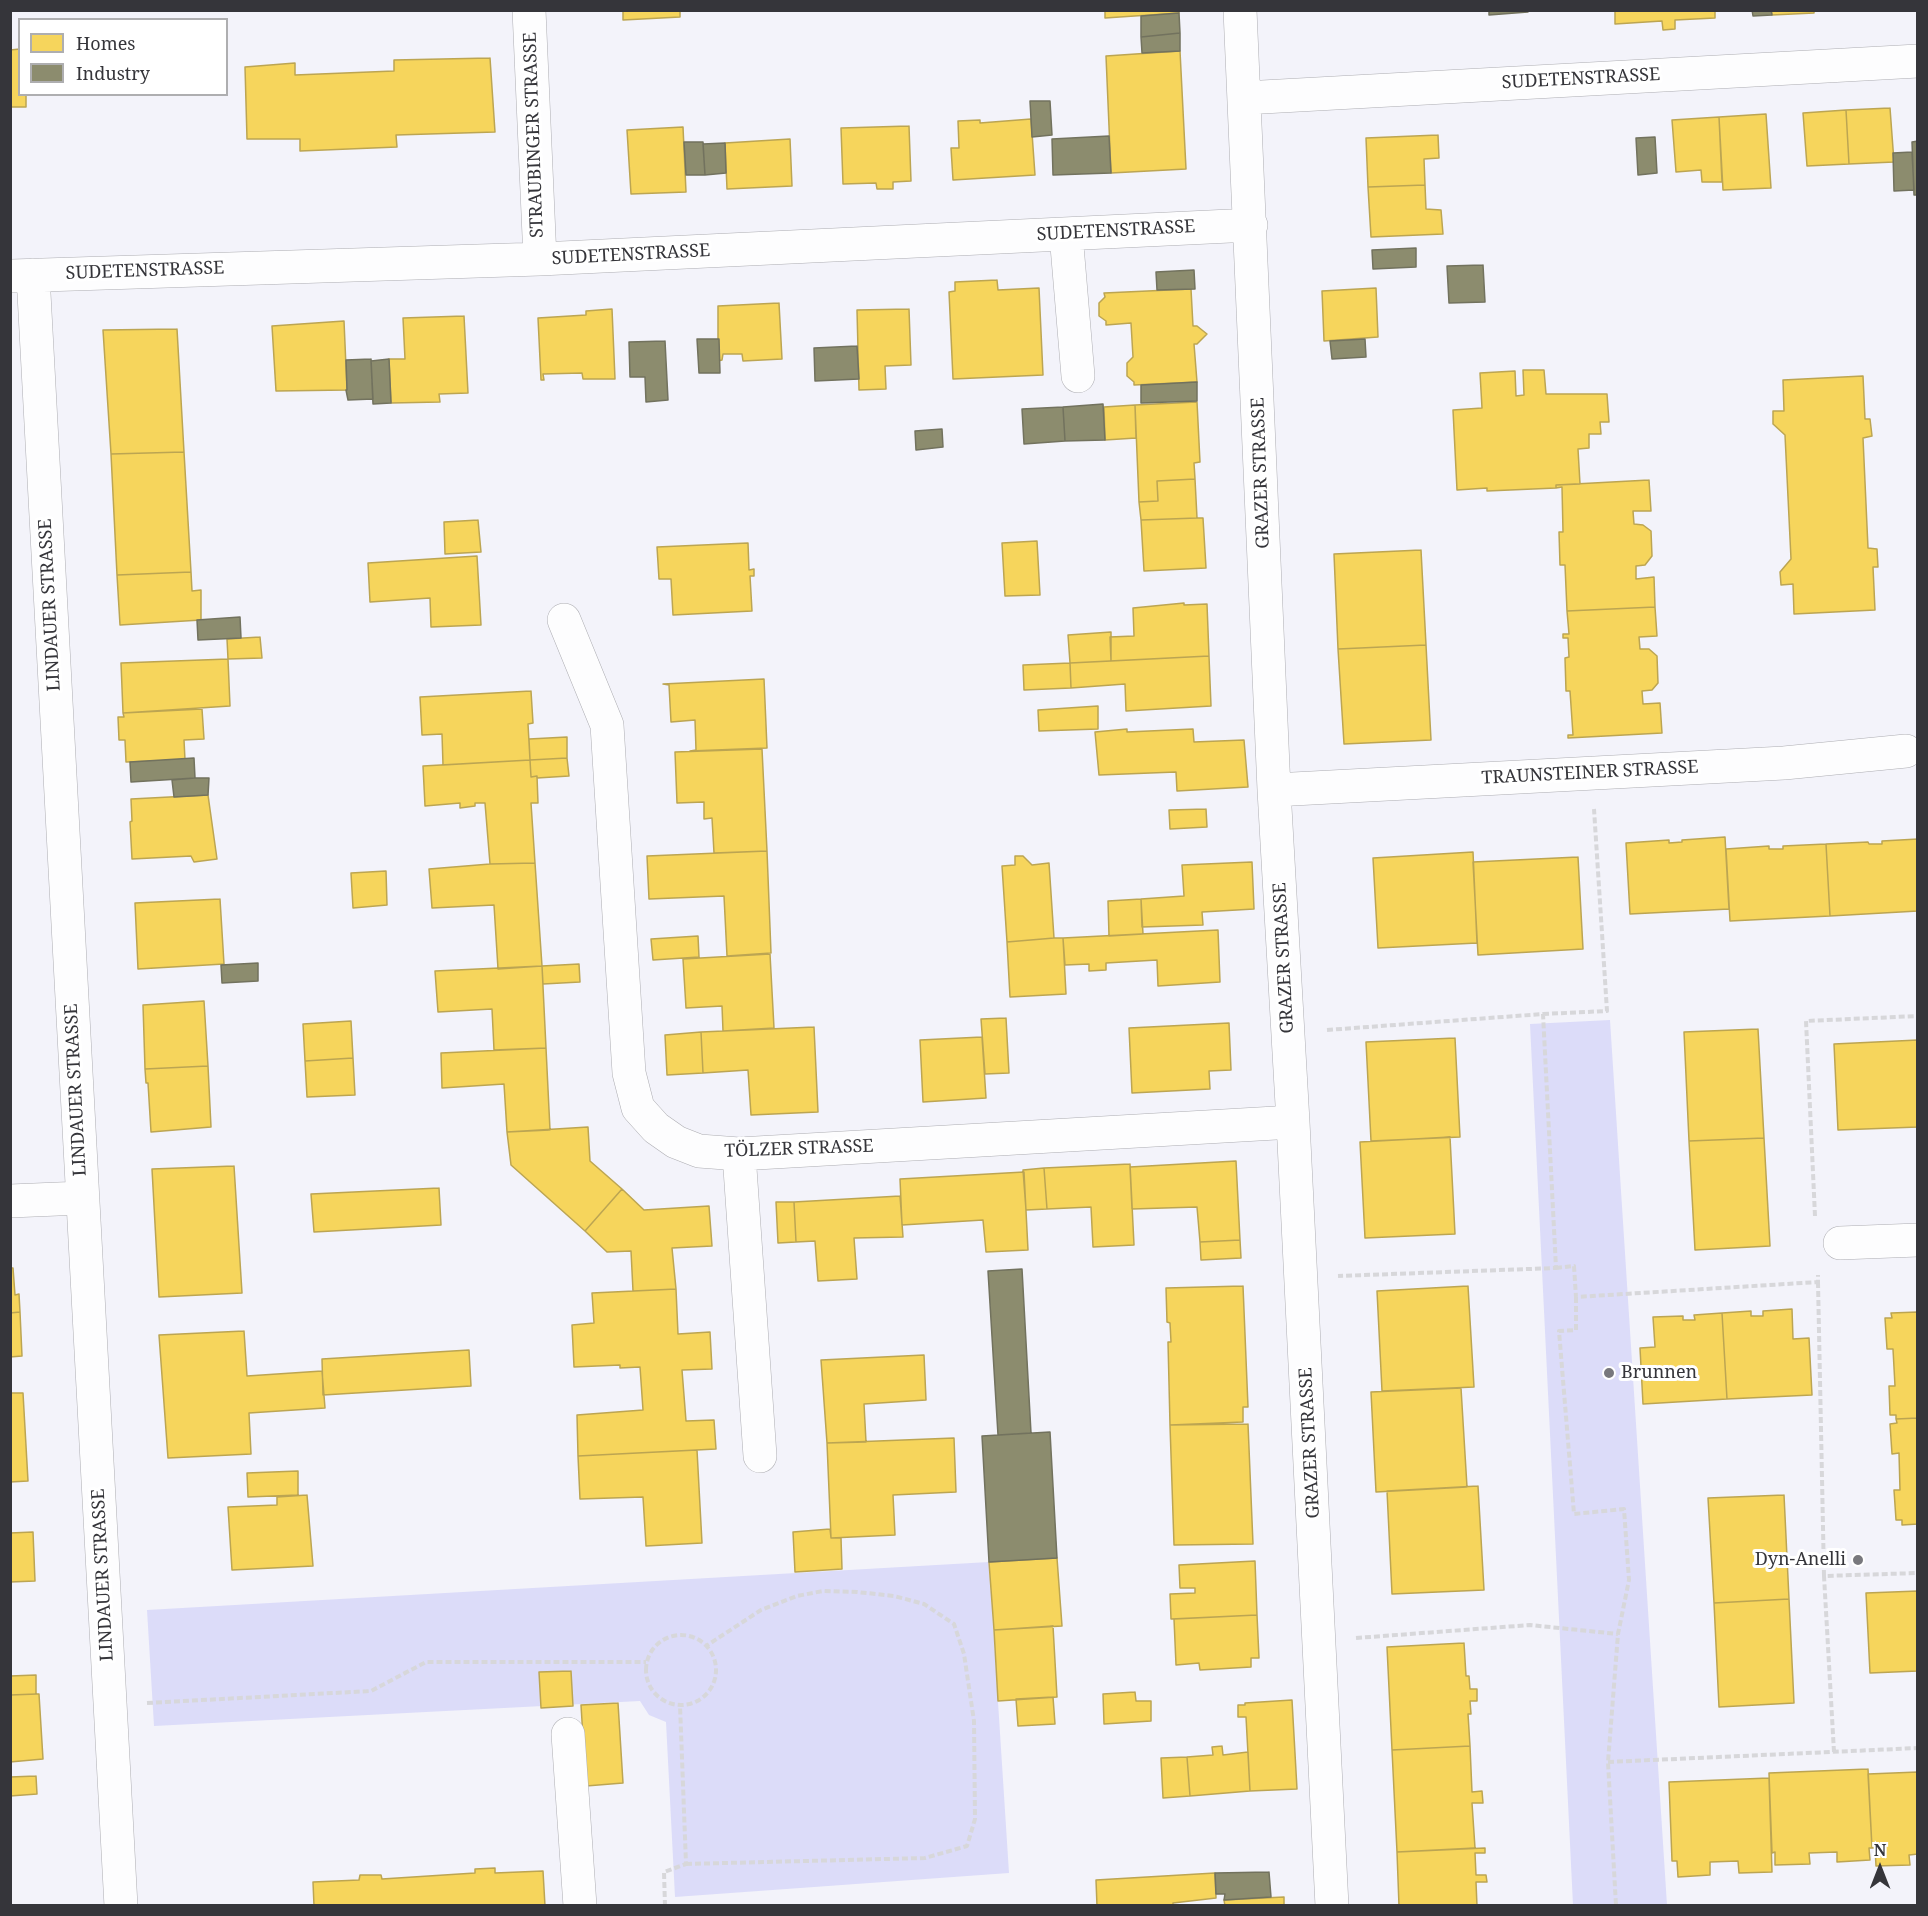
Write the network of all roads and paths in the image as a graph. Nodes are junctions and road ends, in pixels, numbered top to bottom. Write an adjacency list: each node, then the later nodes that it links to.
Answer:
1 (529, 10): 7 (street, STRAUBINGER STRASSE)
2 (1240, 10): 4 (street, GRAZER STRASSE)
3 (1917, 61): 4 (street, SUDETENSTRASSE)
4 (1244, 98): 5 (street, GRAZER STRASSE)
5 (1251, 225): 6 (street, SUDETENSTRASSE); 13 (street, GRAZER STRASSE)
6 (1066, 234): 7 (street, SUDETENSTRASSE); 9 (street)
7 (540, 260): 8 (street, SUDETENSTRASSE)
8 (22, 275): 19 (street, LINDAUER STRASSE)
9 (1078, 376)
10 (564, 620): 18 (street, TÖLZER STRASSE)
11 (1913, 751): 12 (street, TRAUNSTEINER STRASSE)
12 (1592, 773): 13 (street, TRAUNSTEINER STRASSE); 14 (path)
13 (1274, 790): 16 (street, GRAZER STRASSE)
14 (1543, 1014): 16 (path); 24 (path)
15 (1917, 1016): 21 (path)
16 (1288, 1033): 17 (street, GRAZER STRASSE)
17 (1293, 1122): 18 (street, TÖLZER STRASSE); 26 (street, GRAZER STRASSE)
18 (739, 1154): 29 (street)
19 (82, 1198): 20 (street); 36 (street, LINDAUER STRASSE)
20 (10, 1201)
21 (1815, 1222)
22 (1917, 1240): 23 (street)
23 (1839, 1243)
24 (1556, 1268): 26 (path); 28 (path)
25 (1818, 1273): 27 (path)
26 (1301, 1277): 33 (street, GRAZER STRASSE)
27 (1818, 1282): 28 (path); 31 (path)
28 (1576, 1297): 32 (path)
29 (760, 1456)
30 (1917, 1573): 31 (path)
31 (1824, 1576): 40 (path)
32 (1618, 1634): 33 (path); 41 (path)
33 (1319, 1640): 46 (street, GRAZER STRASSE)
34 (706, 1646): 35 (path); 37 (path); 42 (path)
35 (646, 1662): 36 (path); 37 (path)
36 (110, 1706): 43 (street, LINDAUER STRASSE)
37 (680, 1706): 42 (path)
38 (568, 1734): 44 (street)
39 (1917, 1748): 40 (path)
40 (1834, 1752): 41 (path)
41 (1608, 1762): 47 (path)
42 (686, 1864): 45 (path)
43 (121, 1905)
44 (580, 1905)
45 (665, 1905)
46 (1332, 1905)
47 (1616, 1905)

